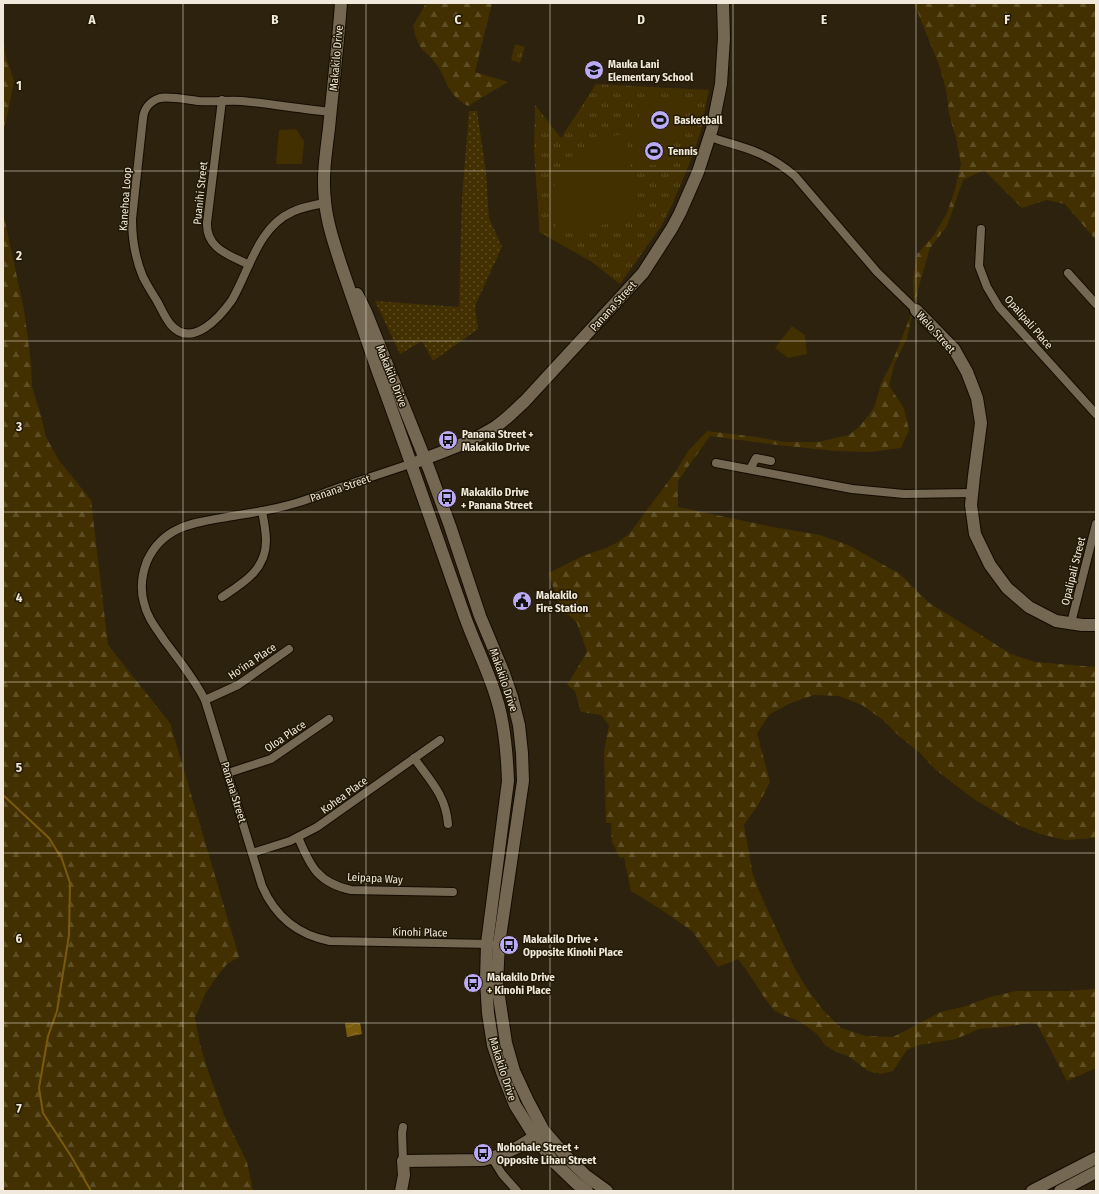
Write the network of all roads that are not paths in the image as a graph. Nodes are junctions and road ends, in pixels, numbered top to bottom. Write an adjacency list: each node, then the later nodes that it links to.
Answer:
1 (341, 3): 4 (main road, Makakilo Drive)
2 (723, 3): 5 (main road, Panana Street)
3 (222, 100): 4 (street, Kanehoa Loop); 9 (street, Puanihi Street); 9 (street, Kanehoa Loop)
4 (331, 112): 6 (main road, Makakilo Drive)
5 (709, 137): 12 (street, Welo Street); 14 (main road, Panana Street)
6 (325, 203): 8 (main road, Makakilo Drive); 9 (street, Kanehoa Loop)
7 (981, 229): 13 (street, Opalipali Place)
8 (338, 255): 14 (main road, Makakilo Drive); 17 (main road, Makakilo Drive)
9 (249, 265)
10 (1068, 272): 11 (street)
11 (1096, 304)
12 (916, 310): 19 (main road, Welo Street)
13 (1096, 414)
14 (425, 458): 17 (main road, Panana Street); 23 (main road, Makakilo Drive)
15 (771, 461): 18 (street)
16 (716, 463): 18 (street)
17 (410, 464): 20 (street, Panana Street); 24 (main road, Makakilo Drive)
18 (750, 469): 19 (street)
19 (972, 493): 25 (main road, Welo Street)
20 (262, 511): 22 (street); 28 (street, Panana Street)
21 (1096, 524): 25 (street, Opalipali Street)
22 (222, 597)
23 (480, 616): 24 (main road); 38 (main road, Makakilo Drive)
24 (466, 620): 38 (main road, Makakilo Drive)
25 (1071, 623): 26 (main road, Welo Street)
26 (1096, 625)
27 (289, 649): 28 (street, Ho'ina Place)
28 (205, 700): 32 (street, Panana Street)
29 (329, 718): 32 (street, Oloa Place)
30 (440, 740): 31 (street, Kohea Place)
31 (414, 758): 33 (street); 34 (street, Kohea Place)
32 (228, 773): 35 (street, Panana Street)
33 (448, 824)
34 (298, 837): 35 (street, Kohea Place); 36 (street, Leipapa Way)
35 (252, 853): 37 (street, Panana Street)
36 (453, 892)
37 (341, 942): 38 (street, Kinohi Place)
38 (493, 944): 40 (main road, Makakilo Drive)
39 (403, 1127): 43 (street)
40 (540, 1134): 41 (main road); 47 (main road, Makakilo Drive); 48 (main road, Makakilo Drive)
41 (492, 1158): 43 (main road); 46 (street)
42 (1096, 1158): 49 (main road)
43 (404, 1161): 45 (main road)
44 (1096, 1172): 50 (main road)
45 (401, 1191)
46 (517, 1191)
47 (587, 1191)
48 (607, 1191)
49 (1032, 1191)
50 (1060, 1191)

